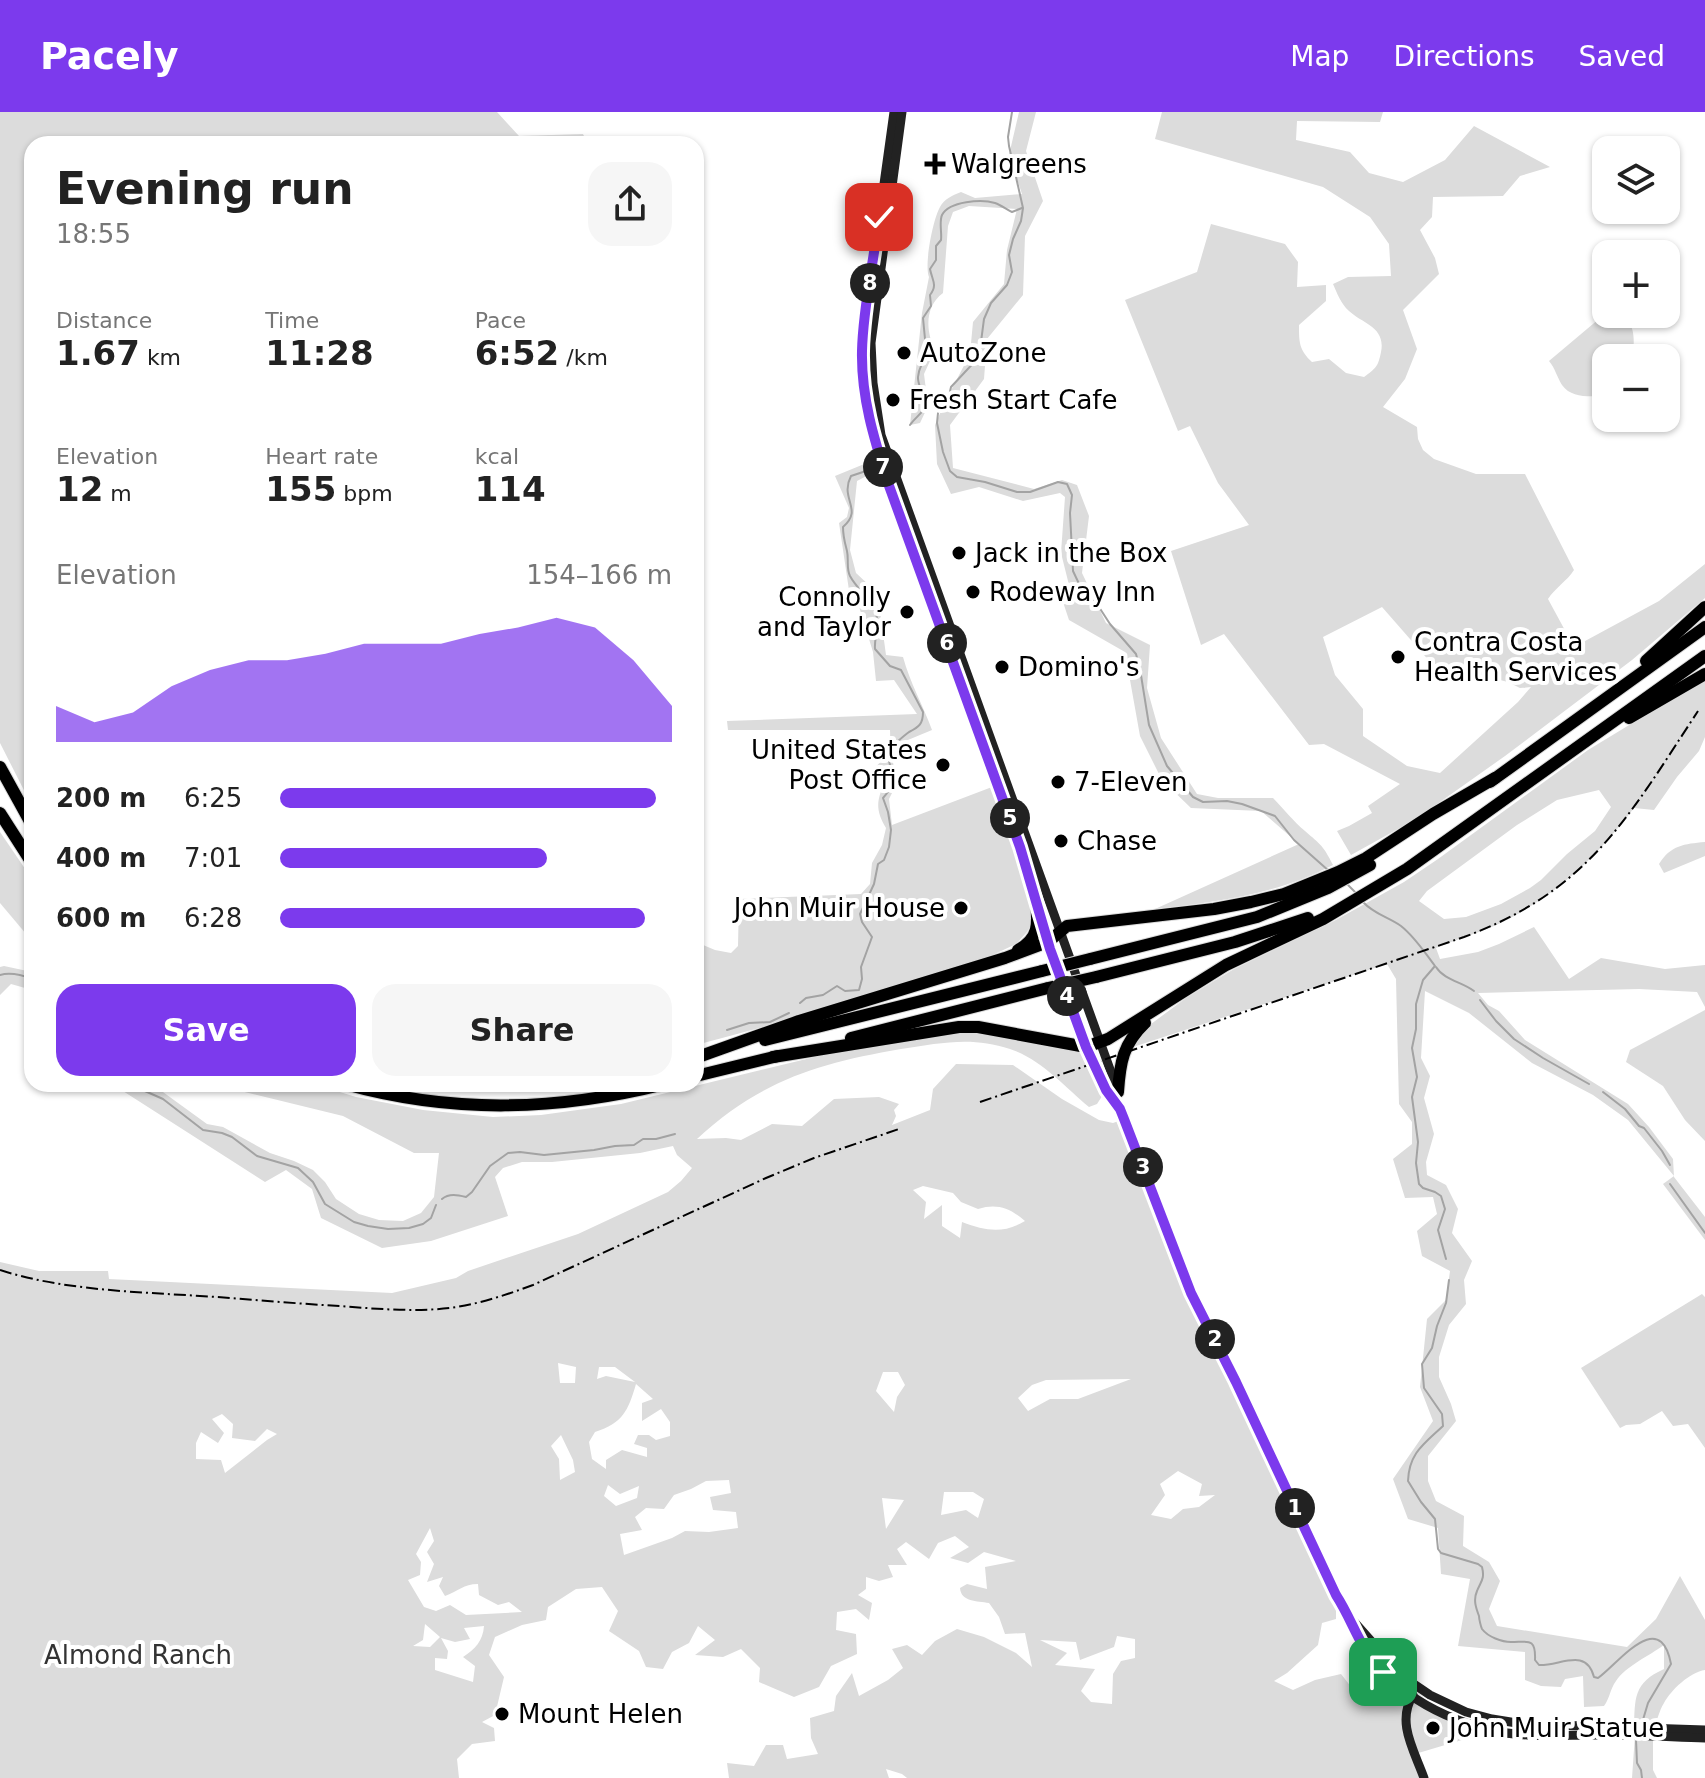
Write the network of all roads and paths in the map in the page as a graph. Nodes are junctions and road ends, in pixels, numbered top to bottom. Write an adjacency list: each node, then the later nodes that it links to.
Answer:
1 (894, 112): 14 (main road)
2 (902, 112): 16 (main road)
3 (1705, 607): 7 (highway)
4 (1705, 627): 7 (highway)
5 (1705, 656): 8 (highway)
6 (1705, 674): 8 (highway)
7 (1599, 703): 13 (highway)
8 (1594, 736): 15 (highway)
9 (0, 767): 10 (highway)
10 (24, 810)
11 (0, 813): 12 (highway)
12 (24, 850)
13 (1326, 883): 16 (highway); 23 (highway, bridge)
14 (1036, 901): 17 (main road); 18 (highway)
15 (1336, 909): 19 (highway); 24 (highway, bridge)
16 (1061, 931): 17 (highway); 20 (main road)
17 (1048, 942): 18 (highway); 21 (main road)
18 (1005, 958): 22 (highway)
19 (1162, 1005): 20 (highway); 28 (highway)
20 (1100, 1041): 21 (highway); 28 (main road)
21 (1086, 1047): 24 (highway); 29 (main road)
22 (704, 1055)
23 (704, 1056)
24 (773, 1057): 25 (highway)
25 (704, 1074)
26 (383, 1092): 27 (highway)
27 (628, 1092)
28 (1118, 1092): 29 (main road)
29 (1120, 1109): 30 (main road)
30 (1349, 1616): 31 (main road); 32 (main road)
31 (1418, 1687): 32 (main road); 34 (main road)
32 (1412, 1697): 34 (main road); 37 (main road)
33 (1705, 1730): 35 (main road)
34 (1634, 1732): 35 (main road)
35 (1653, 1733): 36 (main road)
36 (1705, 1738)
37 (1424, 1778)

